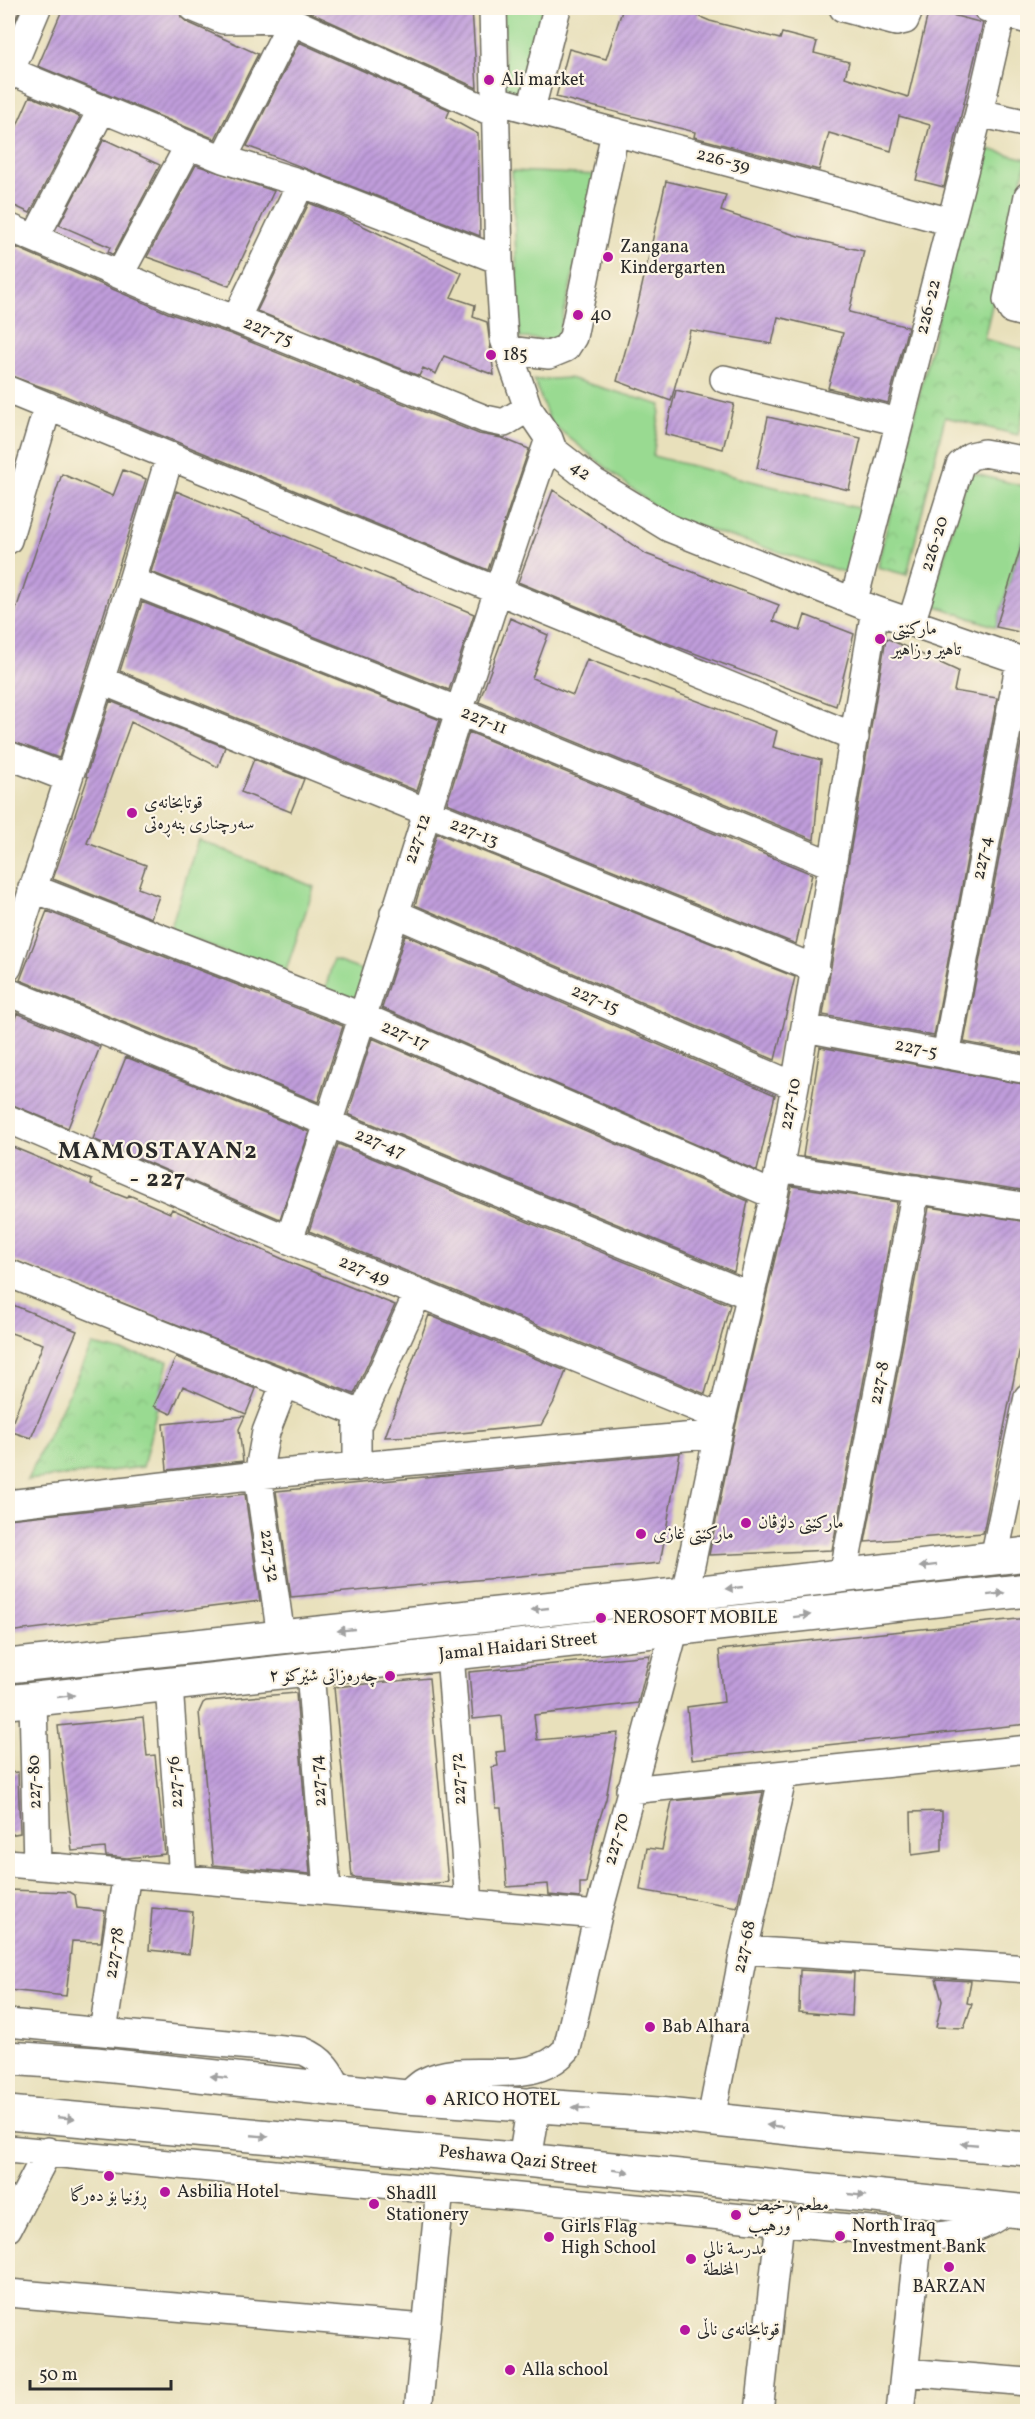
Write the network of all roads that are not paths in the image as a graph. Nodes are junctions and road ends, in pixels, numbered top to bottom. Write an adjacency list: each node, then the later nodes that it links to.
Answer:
1 (37, 8): 11 (street)
2 (194, 8): 8 (street)
3 (493, 8): 12 (street, 42)
4 (557, 8): 14 (street)
5 (843, 8): 6 (street)
6 (910, 8)
7 (994, 10): 9 (street); 15 (street, 226-22)
8 (227, 14): 10 (street, 226-39)
9 (1028, 20)
10 (292, 21): 12 (street, 226-39); 19 (street)
11 (9, 74): 13 (street)
12 (496, 107): 14 (street, 226-39); 25 (street, 42)
13 (102, 109): 18 (street); 24 (street)
14 (531, 109): 17 (street, 226-39)
15 (979, 113): 16 (street); 22 (street, 226-22)
16 (1028, 124)
17 (615, 132): 22 (street, 226-39); 29 (street)
18 (189, 145): 19 (street); 26 (street)
19 (223, 159): 20 (street)
20 (301, 183): 25 (street); 28 (street)
21 (1028, 196): 27 (street)
22 (951, 222): 34 (street, 226-22)
23 (8, 226): 24 (street, 227-75)
24 (35, 238): 26 (street, 227-75)
25 (499, 260): 29 (street, 42)
26 (120, 274): 28 (street, 227-75)
27 (1028, 314)
28 (236, 319): 33 (street, 227-75)
29 (508, 350): 33 (street, 42)
30 (724, 379): 34 (street)
31 (8, 390): 32 (street)
32 (48, 406): 36 (street); 38 (street)
33 (528, 408): 35 (street, 42)
34 (900, 422): 41 (street, 226-22)
35 (549, 439): 40 (street, 227-12); 41 (street, 42)
36 (170, 456): 39 (street); 40 (street)
37 (1028, 461): 42 (street, 226-20)
38 (8, 540)
39 (132, 581): 44 (street); 45 (street, 227-11)
40 (496, 591): 45 (street, 227-12); 46 (street)
41 (865, 605): 42 (street, 42); 46 (street, 227-10)
42 (911, 623): 43 (street, 42)
43 (1024, 662): 58 (street, 227-4)
44 (100, 680): 48 (street); 49 (street, 227-13)
45 (459, 711): 49 (street, 227-12); 50 (street, 227-11)
46 (855, 737): 50 (street, 227-10)
47 (8, 755): 48 (street)
48 (67, 778): 51 (street)
49 (426, 813): 52 (street, 227-12); 54 (street, 227-13)
50 (833, 865): 54 (street, 227-10)
51 (32, 888): 53 (street); 56 (street, 227-17)
52 (394, 914): 56 (street, 227-12); 60 (street, 227-15)
53 (8, 967)
54 (816, 969): 57 (street, 227-10)
55 (8, 992): 62 (street, 227-47)
56 (361, 1016): 62 (street, 227-12); 65 (street, 227-17)
57 (805, 1028): 58 (street, 227-5); 60 (street, 227-10)
58 (946, 1054): 59 (street, 227-5)
59 (1028, 1070)
60 (795, 1086): 63 (street, 227-10)
61 (8, 1119): 67 (street, 227-49)
62 (329, 1123): 67 (street, 227-12); 70 (street, 227-47)
63 (779, 1168): 64 (street); 65 (street, 227-10)
64 (916, 1189): 66 (street); 80 (street, 227-8)
65 (774, 1195): 70 (street, 227-10)
66 (1028, 1207)
67 (289, 1240): 69 (street, 227-49)
68 (8, 1273): 71 (street)
69 (418, 1293): 73 (street); 74 (street, 227-49)
70 (751, 1296): 74 (street, 227-10)
71 (285, 1383): 73 (street); 76 (street, 227-32)
72 (1028, 1397): 79 (street)
73 (362, 1414): 75 (street)
74 (720, 1426): 75 (street); 82 (street, 227-10)
75 (357, 1467): 76 (street)
76 (258, 1475): 77 (street); 85 (street, 227-32)
77 (8, 1504)
78 (1028, 1554): 79 (main road, Jamal Haidari Street)
79 (994, 1558): 80 (main road, Jamal Haidari Street, one-way to 80)
80 (843, 1576): 82 (main road, Jamal Haidari Street, one-way to 82)
81 (1028, 1590): 84 (main road, Jamal Haidari Street, one-way to 81)
82 (685, 1594): 83 (main road, Jamal Haidari Street, one-way to 83)
83 (378, 1627): 85 (main road, Jamal Haidari Street, one-way to 85); 87 (main road)
84 (674, 1631): 86 (main road, Jamal Haidari Street); 94 (street, 227-70)
85 (281, 1637): 88 (main road, Jamal Haidari Street)
86 (450, 1654): 87 (main road, Jamal Haidari Street); 100 (street, 227-72)
87 (382, 1662): 89 (main road, Jamal Haidari Street)
88 (8, 1666)
89 (310, 1670): 90 (main road, Jamal Haidari Street); 99 (street, 227-74)
90 (169, 1686): 91 (main road, Jamal Haidari Street, one-way to 90); 98 (street, 227-76)
91 (20, 1701): 96 (street, 227-80)
92 (1028, 1749): 93 (street)
93 (783, 1775): 94 (street); 102 (street, 227-68)
94 (630, 1790): 101 (street, 227-70)
95 (8, 1863): 96 (street)
96 (37, 1865): 97 (street)
97 (127, 1874): 98 (street); 105 (street, 227-78)
98 (183, 1878): 99 (street)
99 (327, 1891): 100 (street)
100 (469, 1904): 101 (street)
101 (598, 1915): 108 (street, 227-70)
102 (744, 1950): 103 (street); 111 (street, 227-68)
103 (1028, 1969)
104 (8, 2023): 105 (street)
105 (103, 2032): 107 (street)
106 (8, 2058): 107 (main road, one-way to 106)
107 (339, 2090): 108 (main road)
108 (406, 2097): 109 (main road)
109 (534, 2104): 111 (main road, one-way to 109); 115 (main road)
110 (8, 2113): 115 (main road, Peshawa Qazi Street, one-way to 115)
111 (711, 2120): 113 (main road, one-way to 111)
112 (8, 2149): 114 (street)
113 (1028, 2149)
114 (48, 2151): 116 (street); 119 (street)
115 (525, 2160): 117 (main road, Peshawa Qazi Street, one-way to 117)
116 (440, 2189): 118 (street); 122 (street)
117 (1017, 2211): 120 (street)
118 (780, 2222): 120 (street); 126 (street)
119 (8, 2228)
120 (919, 2234): 123 (street)
121 (8, 2293): 122 (street)
122 (425, 2328): 125 (street)
123 (905, 2372): 124 (street); 127 (street)
124 (1028, 2382)
125 (418, 2412)
126 (759, 2412)
127 (900, 2412)

